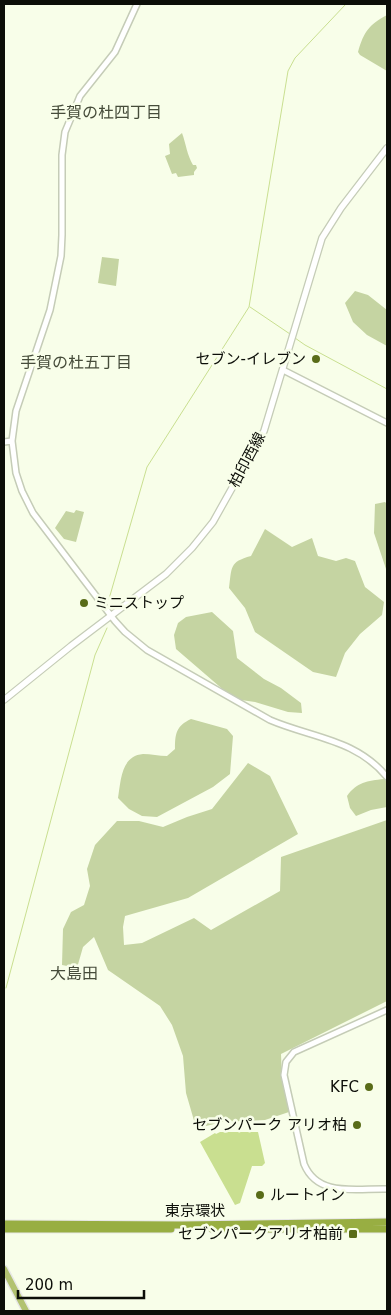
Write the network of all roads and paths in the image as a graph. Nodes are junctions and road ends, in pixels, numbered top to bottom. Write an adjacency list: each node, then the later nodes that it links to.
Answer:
1 (138, 4): 6 (street)
2 (387, 148): 3 (main road, 柏印西線)
3 (283, 370): 4 (street); 7 (main road, 柏印西線)
4 (387, 423)
5 (4, 442): 6 (street)
6 (12, 442): 7 (street)
7 (111, 616): 8 (main road, 柏印西線); 9 (street)
8 (4, 700)
9 (387, 777)
10 (387, 1010): 11 (street)
11 (387, 1189)
12 (387, 1222): 13 (highway, 東京環状)
13 (4, 1224)
14 (4, 1229): 15 (highway, 東京環状)
15 (387, 1229)
16 (4, 1269): 17 (main road)
17 (26, 1311)

